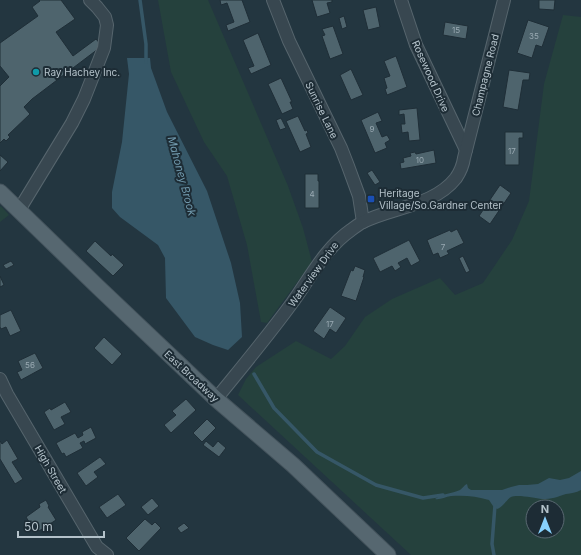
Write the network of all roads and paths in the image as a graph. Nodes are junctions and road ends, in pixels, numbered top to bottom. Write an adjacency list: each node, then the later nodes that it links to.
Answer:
1 (90, 0): 7 (street)
2 (273, 0): 8 (street, Sunrise Lane)
3 (401, 0): 5 (street, Rosewood Drive)
4 (504, 0): 5 (street, Champagne Road)
5 (466, 150): 8 (street, Waterview Drive)
6 (0, 192): 7 (main road, East Broadway)
7 (19, 210): 11 (main road, East Broadway)
8 (363, 222): 11 (street, Waterview Drive)
9 (0, 379): 10 (street, High Street)
10 (4, 397): 12 (street, High Street)
11 (216, 399): 14 (main road, East Broadway)
12 (97, 551): 13 (street, High Street)
13 (107, 555)
14 (388, 555)

